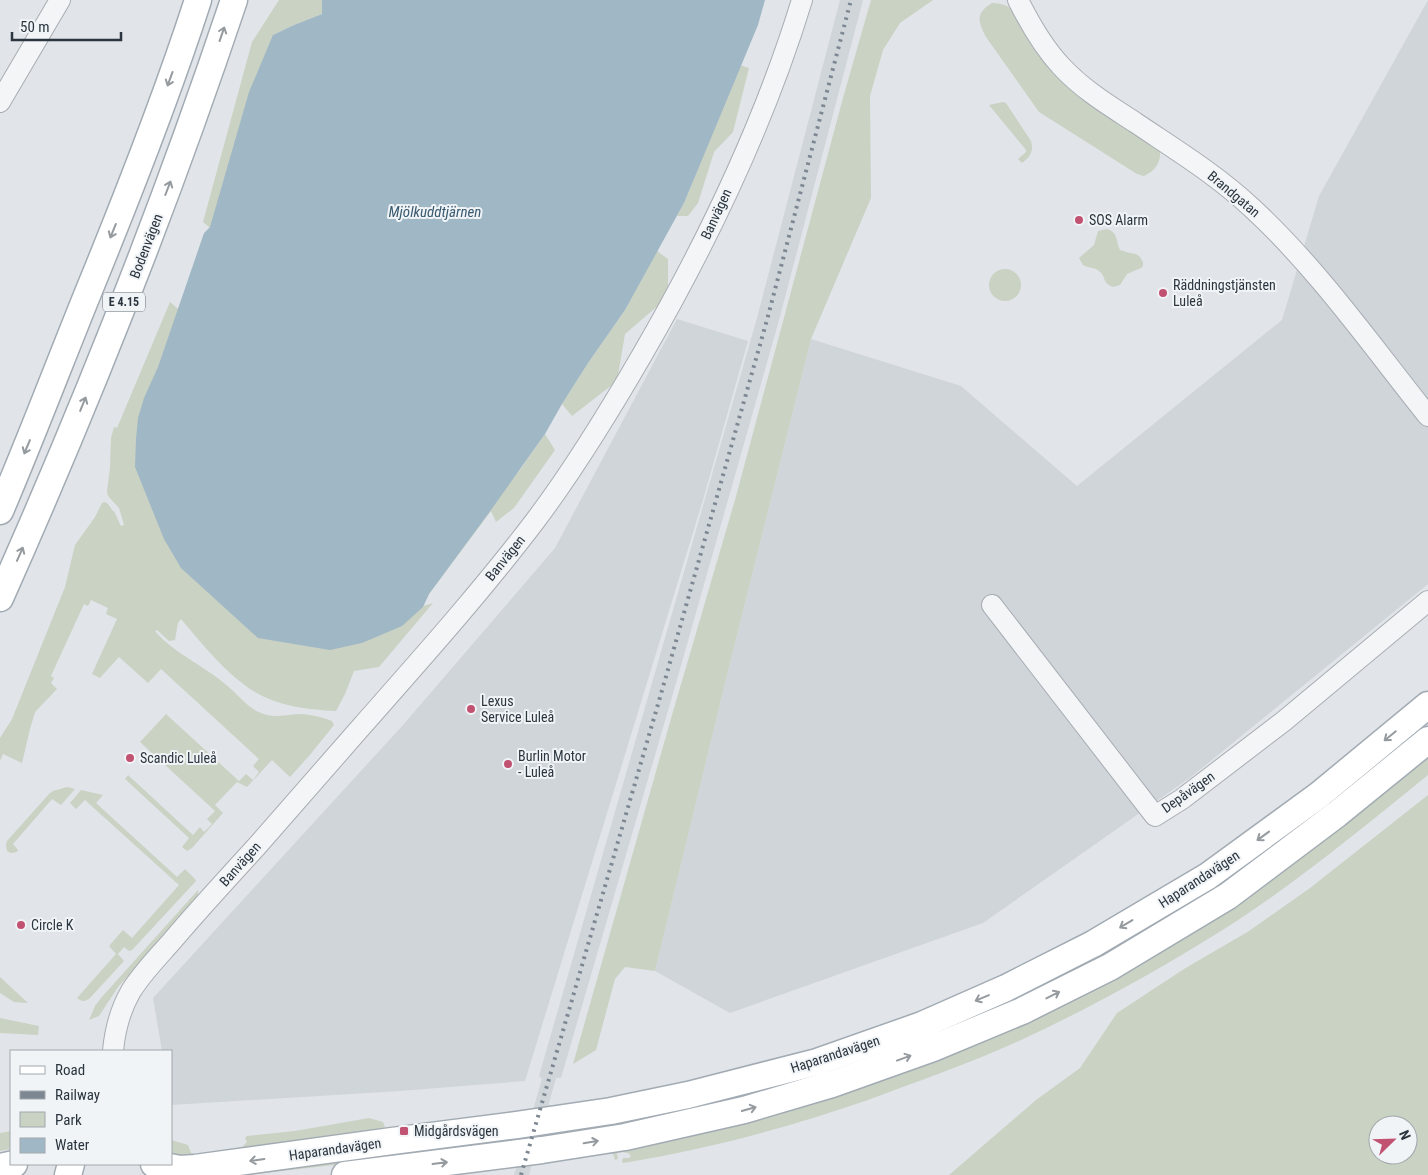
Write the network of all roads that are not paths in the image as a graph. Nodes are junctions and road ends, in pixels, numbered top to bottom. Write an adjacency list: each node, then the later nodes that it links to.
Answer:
1 (60, 0): 6 (street)
2 (198, 0): 8 (main road, E 4.15, one-way to 8)
3 (234, 0): 9 (main road, Bodenvägen / E 4.15, one-way to 3)
4 (802, 0): 14 (street, Banvägen)
5 (1018, 0): 7 (street, Brandgatan)
6 (0, 102)
7 (1428, 416)
8 (0, 511)
9 (0, 598)
10 (1428, 601): 11 (street, Depåvägen)
11 (992, 605)
12 (1428, 705): 15 (main road, Haparandavägen, one-way to 15)
13 (1428, 740): 16 (main road, Haparandavägen, one-way to 13)
14 (113, 1050)
15 (158, 1165)
16 (345, 1175)

